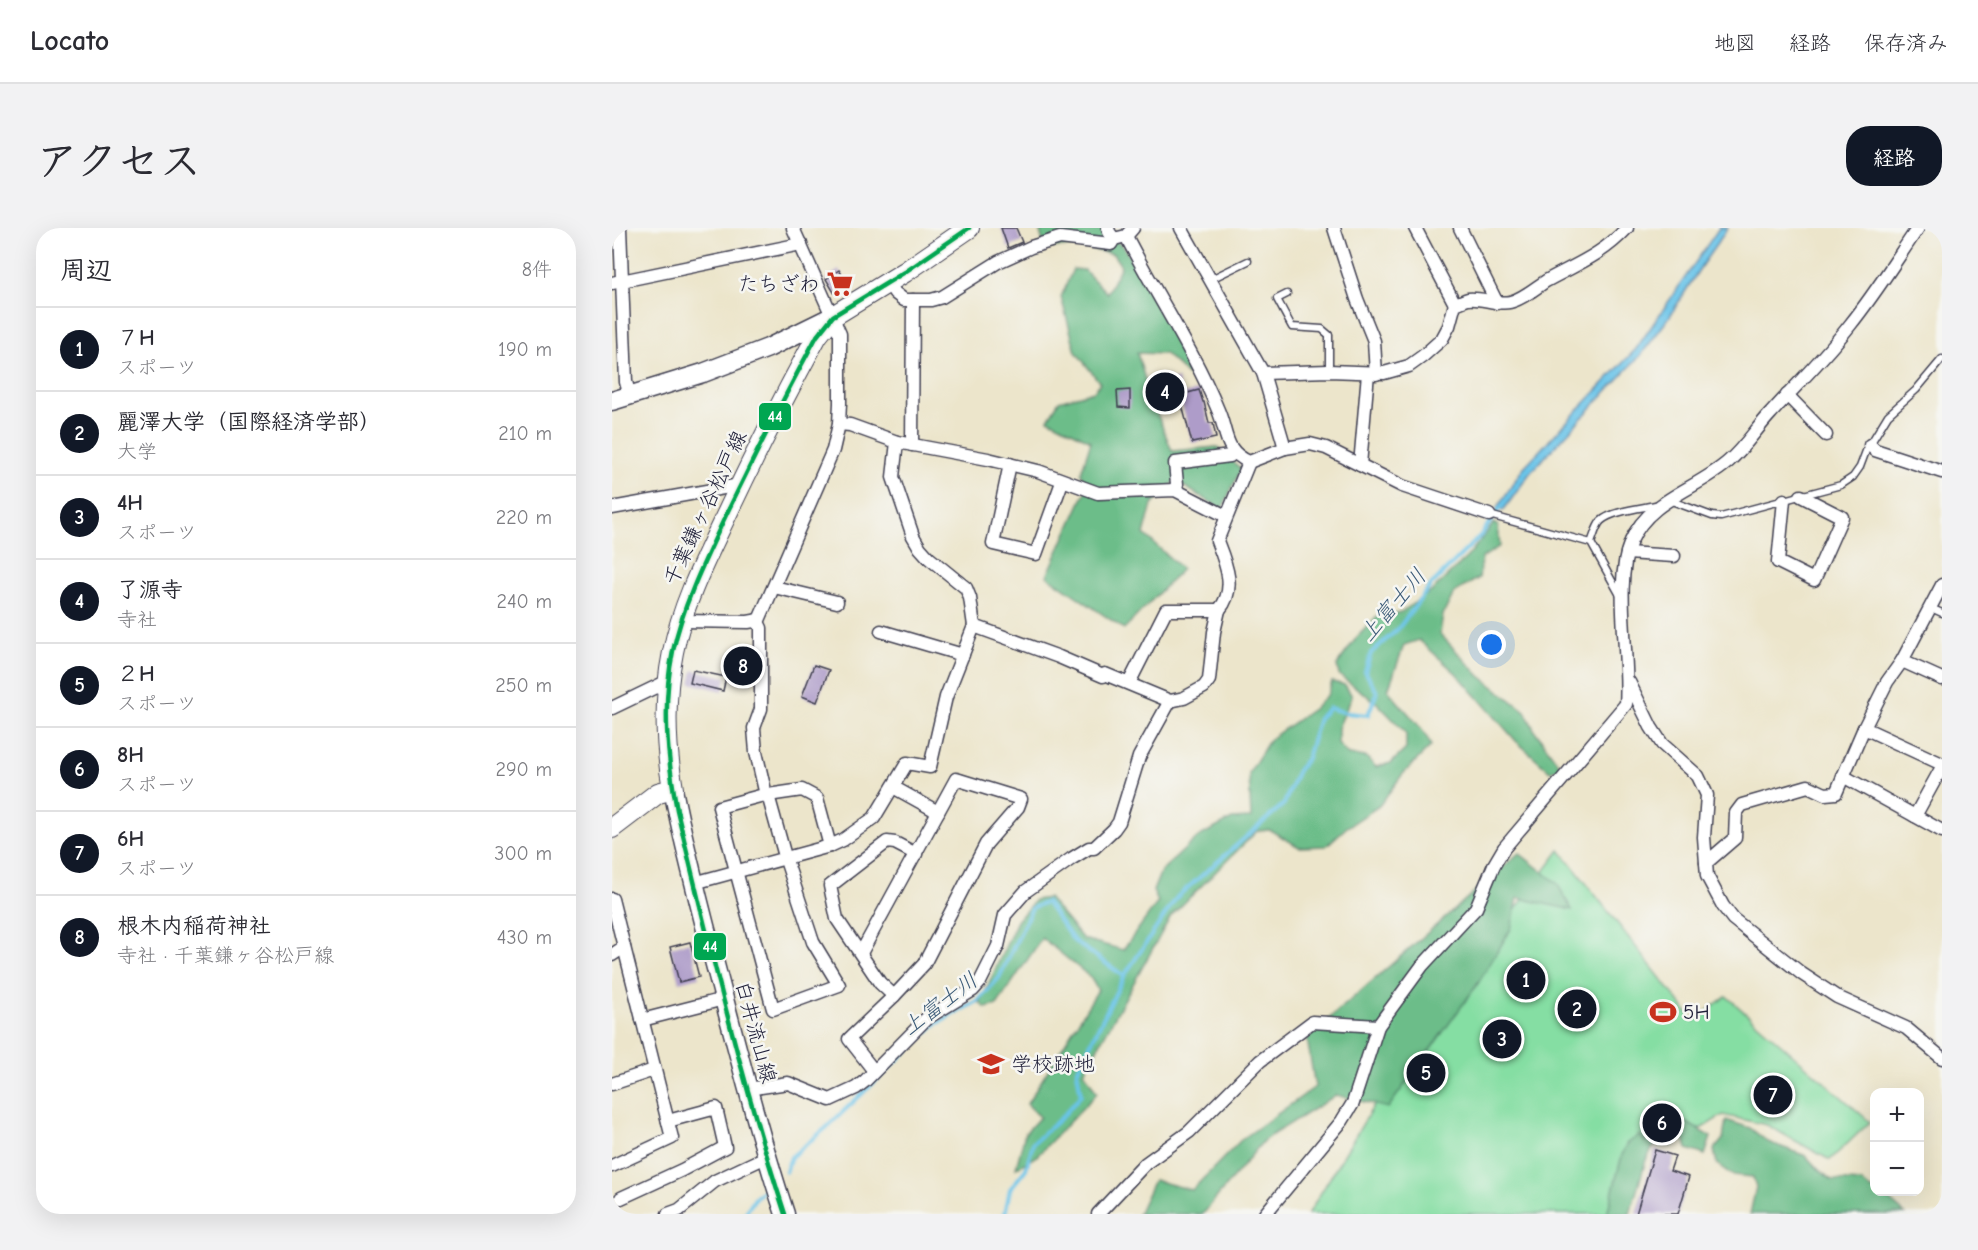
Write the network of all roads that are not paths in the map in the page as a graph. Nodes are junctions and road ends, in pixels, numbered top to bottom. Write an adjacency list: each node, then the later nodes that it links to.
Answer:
1 (620, 228): 14 (street)
2 (793, 228): 11 (street)
3 (969, 228): 15 (main road, 千葉鎌ヶ谷松戸線)
4 (1181, 228): 13 (street)
5 (1334, 228): 24 (street)
6 (1415, 228): 19 (street)
7 (1460, 228): 18 (street)
8 (1627, 228): 18 (street)
9 (1918, 228): 25 (street)
10 (1120, 233): 17 (street); 33 (street)
11 (801, 244): 14 (street); 20 (street)
12 (1248, 261): 13 (lane)
13 (1210, 280): 23 (street)
14 (617, 282): 26 (street)
15 (888, 283): 17 (street); 20 (main road, 千葉鎌ヶ谷松戸線)
16 (1287, 294): 22 (lane)
17 (913, 300): 30 (street)
18 (1497, 303): 19 (street)
19 (1455, 304): 24 (street)
20 (832, 316): 26 (main road); 27 (street); 39 (main road, 千葉鎌ヶ谷松戸線)
21 (1942, 359): 31 (lane)
22 (1329, 371): 23 (street); 24 (street)
23 (1263, 373): 32 (street)
24 (1372, 373): 36 (street)
25 (1787, 395): 28 (street); 43 (street)
26 (621, 398)
27 (839, 424): 29 (street); 51 (street)
28 (1826, 435)
29 (897, 442): 30 (street); 58 (street)
30 (912, 445): 35 (street)
31 (1870, 445): 37 (street); 41 (lane)
32 (1285, 448): 34 (street); 36 (street)
33 (1233, 453): 34 (street); 40 (street)
34 (1249, 462): 45 (street)
35 (1010, 464): 38 (street); 38 (street)
36 (1360, 465): 46 (street)
37 (1942, 472)
38 (1062, 482): 40 (street)
39 (740, 485): 44 (street); 57 (main road, 千葉鎌ヶ谷松戸線)
40 (1175, 490): 45 (street)
41 (1801, 496): 42 (lane); 42 (street)
42 (1784, 500): 43 (lane)
43 (1666, 501): 47 (lane); 48 (street)
44 (612, 508)
45 (1226, 516): 54 (street)
46 (1495, 517): 47 (lane)
47 (1591, 543): 53 (lane)
48 (1627, 553): 49 (street); 53 (street)
49 (1674, 556)
50 (1942, 585): 55 (street)
51 (774, 587): 52 (street); 56 (street)
52 (837, 602)
53 (1623, 602): 63 (street)
54 (1219, 610): 65 (street); 66 (street)
55 (1936, 610): 61 (street)
56 (757, 620): 57 (street); 73 (street)
57 (682, 621): 64 (main road, 千葉鎌ヶ谷松戸線)
58 (974, 626): 60 (street); 65 (street)
59 (881, 631): 60 (street)
60 (963, 655): 71 (street)
61 (1902, 661): 62 (street); 68 (street)
62 (1942, 679)
63 (1628, 680): 81 (street); 91 (street)
64 (668, 681): 67 (street); 72 (main road, 千葉鎌ヶ谷松戸線)
65 (1129, 683): 66 (street)
66 (1170, 701): 94 (street)
67 (612, 708)
68 (1864, 728): 69 (street); 70 (street)
69 (1942, 765): 75 (street)
70 (1843, 776): 75 (street); 81 (street)
71 (893, 787): 74 (street); 78 (street)
72 (673, 789): 76 (main road); 83 (main road, 白井流山線)
73 (767, 795): 78 (street); 80 (street); 82 (street)
74 (938, 812): 79 (street); 88 (street)
75 (1915, 816): 77 (street)
76 (612, 828)
77 (1942, 831)
78 (830, 846): 80 (street)
79 (916, 854): 86 (street); 86 (street)
80 (786, 860): 82 (street); 82 (street)
81 (1706, 863): 92 (street)
82 (737, 872): 83 (street)
83 (694, 883): 89 (main road, 白井流山線)
84 (612, 899): 85 (street)
85 (624, 947): 87 (street); 90 (street)
86 (861, 953): 88 (street)
87 (612, 955)
88 (894, 996): 94 (street)
89 (724, 999): 90 (street); 96 (main road, 白井流山線)
90 (642, 1020): 93 (street)
91 (1378, 1026): 103 (street); 104 (street)
92 (1942, 1058)
93 (654, 1070): 95 (street); 97 (street)
94 (874, 1071): 96 (street)
95 (612, 1084)
96 (748, 1089): 98 (main road, 白井流山線)
97 (668, 1121): 99 (street); 100 (street)
98 (766, 1157): 101 (street); 102 (main road, 白井流山線)
99 (612, 1166)
100 (621, 1198)
101 (668, 1214)
102 (785, 1214)
103 (1098, 1214)
104 (1265, 1214)

